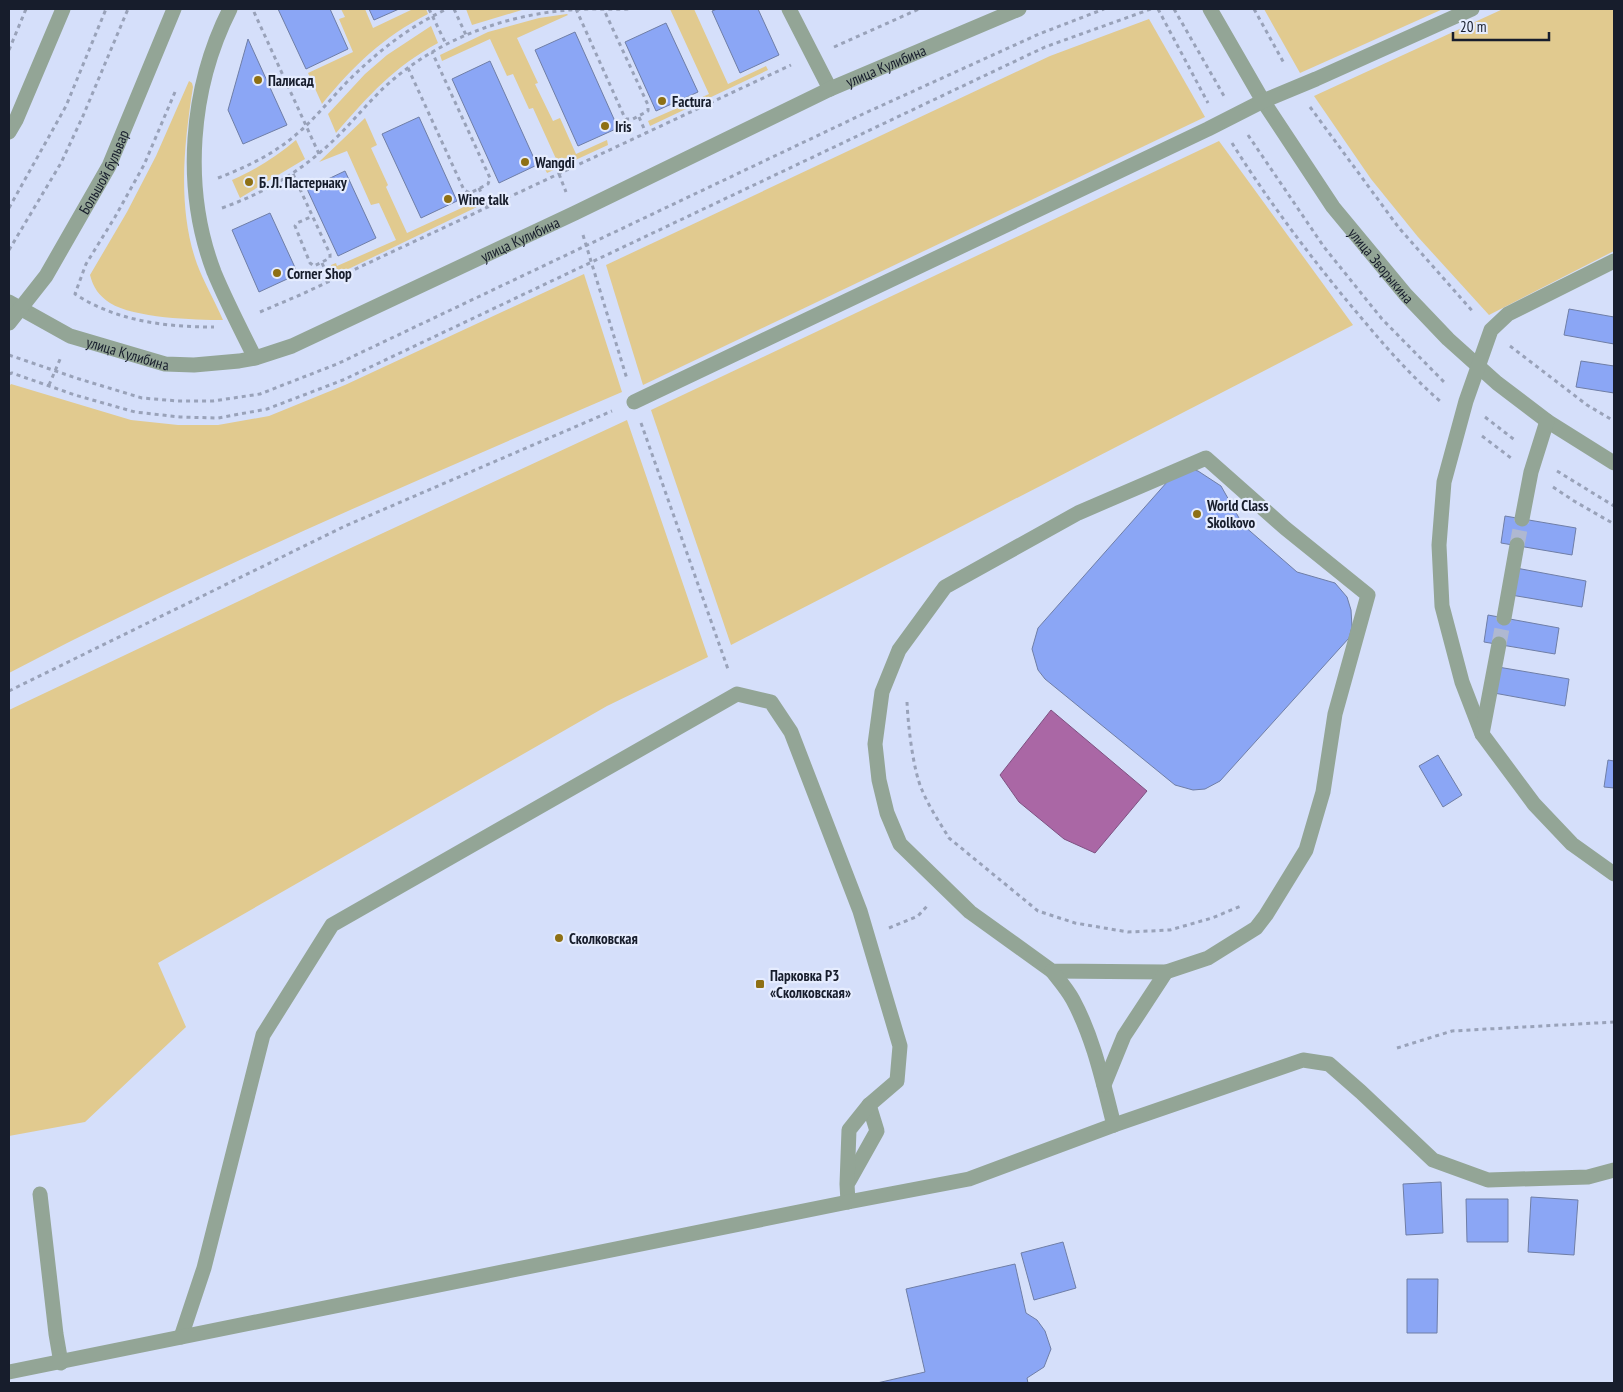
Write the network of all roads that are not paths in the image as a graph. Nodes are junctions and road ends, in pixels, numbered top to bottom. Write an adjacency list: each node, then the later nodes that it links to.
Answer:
1 (63, 9): 10 (street)
2 (174, 9): 12 (street, Большой бульвар)
3 (230, 9): 14 (street)
4 (789, 9): 8 (street)
5 (1019, 9): 8 (street, улица Кулибина)
6 (1210, 9): 9 (street, улица Зворыкина)
7 (1472, 9): 9 (street)
8 (830, 89): 14 (street, улица Кулибина)
9 (1263, 101): 15 (street, улица Зворыкина); 16 (street)
10 (9, 132)
11 (1614, 261): 15 (street)
12 (15, 305): 13 (street, Большой бульвар); 14 (street, улица Кулибина)
13 (9, 323)
14 (255, 358)
15 (1478, 367): 17 (street, улица Зворыкина); 23 (street)
16 (634, 402)
17 (1547, 421): 18 (street, улица Зворыкина); 19 (street)
18 (1614, 463)
19 (1522, 519)
20 (1517, 545): 21 (street)
21 (1504, 618)
22 (1499, 644): 23 (street)
23 (1482, 734): 24 (street)
24 (1614, 874)
25 (1052, 971): 26 (street); 26 (street); 27 (street)
26 (1166, 972): 27 (street)
27 (1104, 1085): 29 (street)
28 (869, 1105): 31 (street); 31 (street); 34 (street)
29 (1114, 1125): 30 (street); 33 (street)
30 (1614, 1170)
31 (847, 1184): 33 (street)
32 (40, 1194): 35 (street)
33 (848, 1202): 34 (street)
34 (181, 1337): 35 (street)
35 (62, 1363): 36 (street)
36 (9, 1372)

